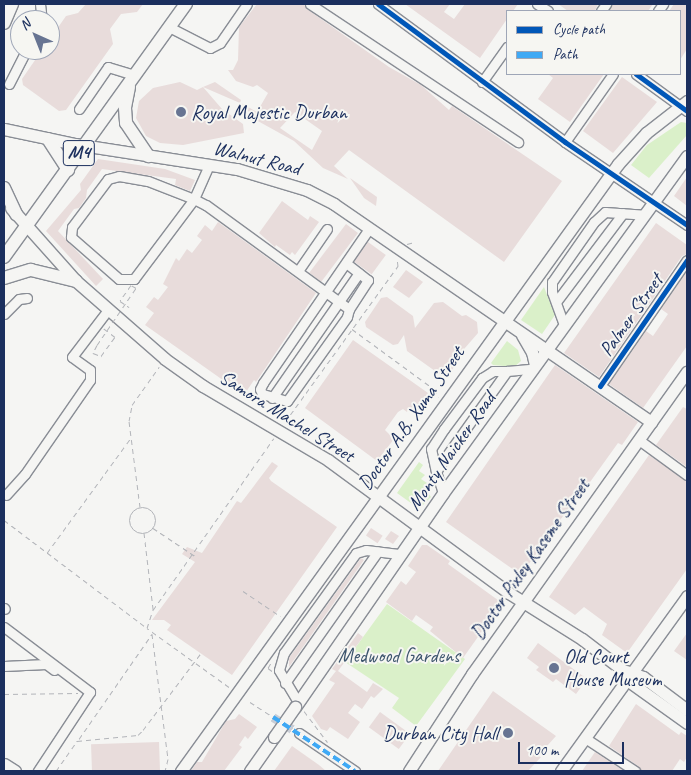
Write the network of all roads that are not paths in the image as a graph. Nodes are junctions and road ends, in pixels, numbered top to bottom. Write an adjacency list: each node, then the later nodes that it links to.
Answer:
1 (12, 4): 6 (highway)
2 (186, 4): 7 (highway, M4)
3 (247, 4): 7 (street)
4 (310, 4): 19 (street)
5 (378, 4): 13 (street)
6 (4, 23)
7 (169, 27): 12 (highway, M4)
8 (506, 47): 13 (street)
9 (21, 60): 14 (street)
10 (612, 75): 20 (street)
11 (638, 75): 15 (street)
12 (132, 78): 16 (street); 21 (highway, M4); 22 (highway)
13 (482, 82): 20 (street)
14 (9, 84)
15 (685, 106): 26 (main road, Doctor A.B. Xuma Street)
16 (79, 109)
17 (4, 128): 18 (main road, Walnut Road)
18 (48, 139): 21 (main road, Walnut Road); 25 (highway)
19 (518, 142)
20 (565, 142): 26 (street)
21 (85, 145): 22 (main road, Walnut Road); 25 (highway, M4)
22 (148, 156): 24 (main road, Walnut Road)
23 (687, 156): 30 (main road, Monty Naicker Road)
24 (209, 165): 29 (street); 37 (main road, Walnut Road)
25 (68, 170): 34 (highway, M4)
26 (611, 173): 30 (street); 52 (main road, Doctor A.B. Xuma Street)
27 (4, 188): 32 (highway)
28 (4, 199): 32 (main road, Samora Machel Street)
29 (194, 199): 29 (street); 41 (street)
30 (654, 202): 33 (main road, Monty Naicker Road); 35 (street)
31 (622, 213): 33 (street); 48 (street); 48 (street)
32 (16, 214): 34 (main road, Samora Machel Street)
33 (644, 216): 53 (main road, Monty Naicker Road)
34 (26, 225): 38 (highway, M4); 44 (main road, Samora Machel Street)
35 (687, 225)
36 (327, 229): 41 (street)
37 (369, 229): 40 (street); 52 (main road, Walnut Road)
38 (4, 257)
39 (687, 260): 59 (street, Palmer Street)
40 (346, 263): 42 (street); 45 (street)
41 (298, 271): 45 (street)
42 (360, 274): 47 (street); 49 (street)
43 (4, 278): 44 (highway)
44 (76, 281): 50 (main road, Samora Machel Street)
45 (328, 292): 47 (street); 60 (street)
46 (26, 298): 51 (street)
47 (341, 302): 49 (street); 60 (street)
48 (556, 302): 53 (street)
49 (349, 309): 60 (street)
50 (107, 312): 66 (street); 67 (main road, Samora Machel Street)
51 (4, 314)
52 (504, 320): 54 (main road, Walnut Road); 67 (main road, Doctor A.B. Xuma Street)
53 (564, 324): 55 (main road, Monty Naicker Road)
54 (518, 330): 55 (main road, Walnut Road); 56 (main road)
55 (546, 350): 56 (main road, Monty Naicker Road); 59 (main road, Walnut Road)
56 (534, 367): 57 (street); 65 (main road, Monty Naicker Road)
57 (507, 372): 63 (street); 63 (street)
58 (687, 372): 61 (main road, Doctor Pixley Kaseme Street)
59 (600, 386): 61 (main road, Walnut Road)
60 (272, 398)
61 (651, 422): 62 (main road, Doctor Pixley Kaseme Street)
62 (639, 440): 64 (street); 72 (main road, Doctor Pixley Kaseme Street)
63 (436, 472): 65 (street)
64 (687, 475)
65 (443, 493): 68 (main road, Monty Naicker Road)
66 (6, 494)
67 (379, 497): 68 (main road, Samora Machel Street); 85 (main road, Doctor A.B. Xuma Street)
68 (421, 526): 70 (main road, Monty Naicker Road); 72 (main road, Samora Machel Street)
69 (378, 551): 70 (street); 76 (street); 76 (street)
70 (401, 554): 78 (main road, Monty Naicker Road)
71 (687, 596): 75 (main road)
72 (524, 601): 75 (main road, Samora Machel Street); 88 (main road, Doctor Pixley Kaseme Street)
73 (4, 627): 84 (street)
74 (4, 666): 77 (street)
75 (629, 674): 79 (main road, Samora Machel Street); 81 (main road)
76 (285, 683): 78 (street)
77 (72, 684)
78 (296, 705): 86 (main road, Monty Naicker Road, bridge)
79 (687, 718)
80 (300, 733): 87 (street)
81 (586, 738): 89 (main road); 90 (street)
82 (4, 764): 83 (main road)
83 (15, 771)
84 (38, 771)
85 (182, 771)
86 (250, 771)
87 (355, 771)
88 (409, 771)
89 (561, 771)
90 (635, 771)

